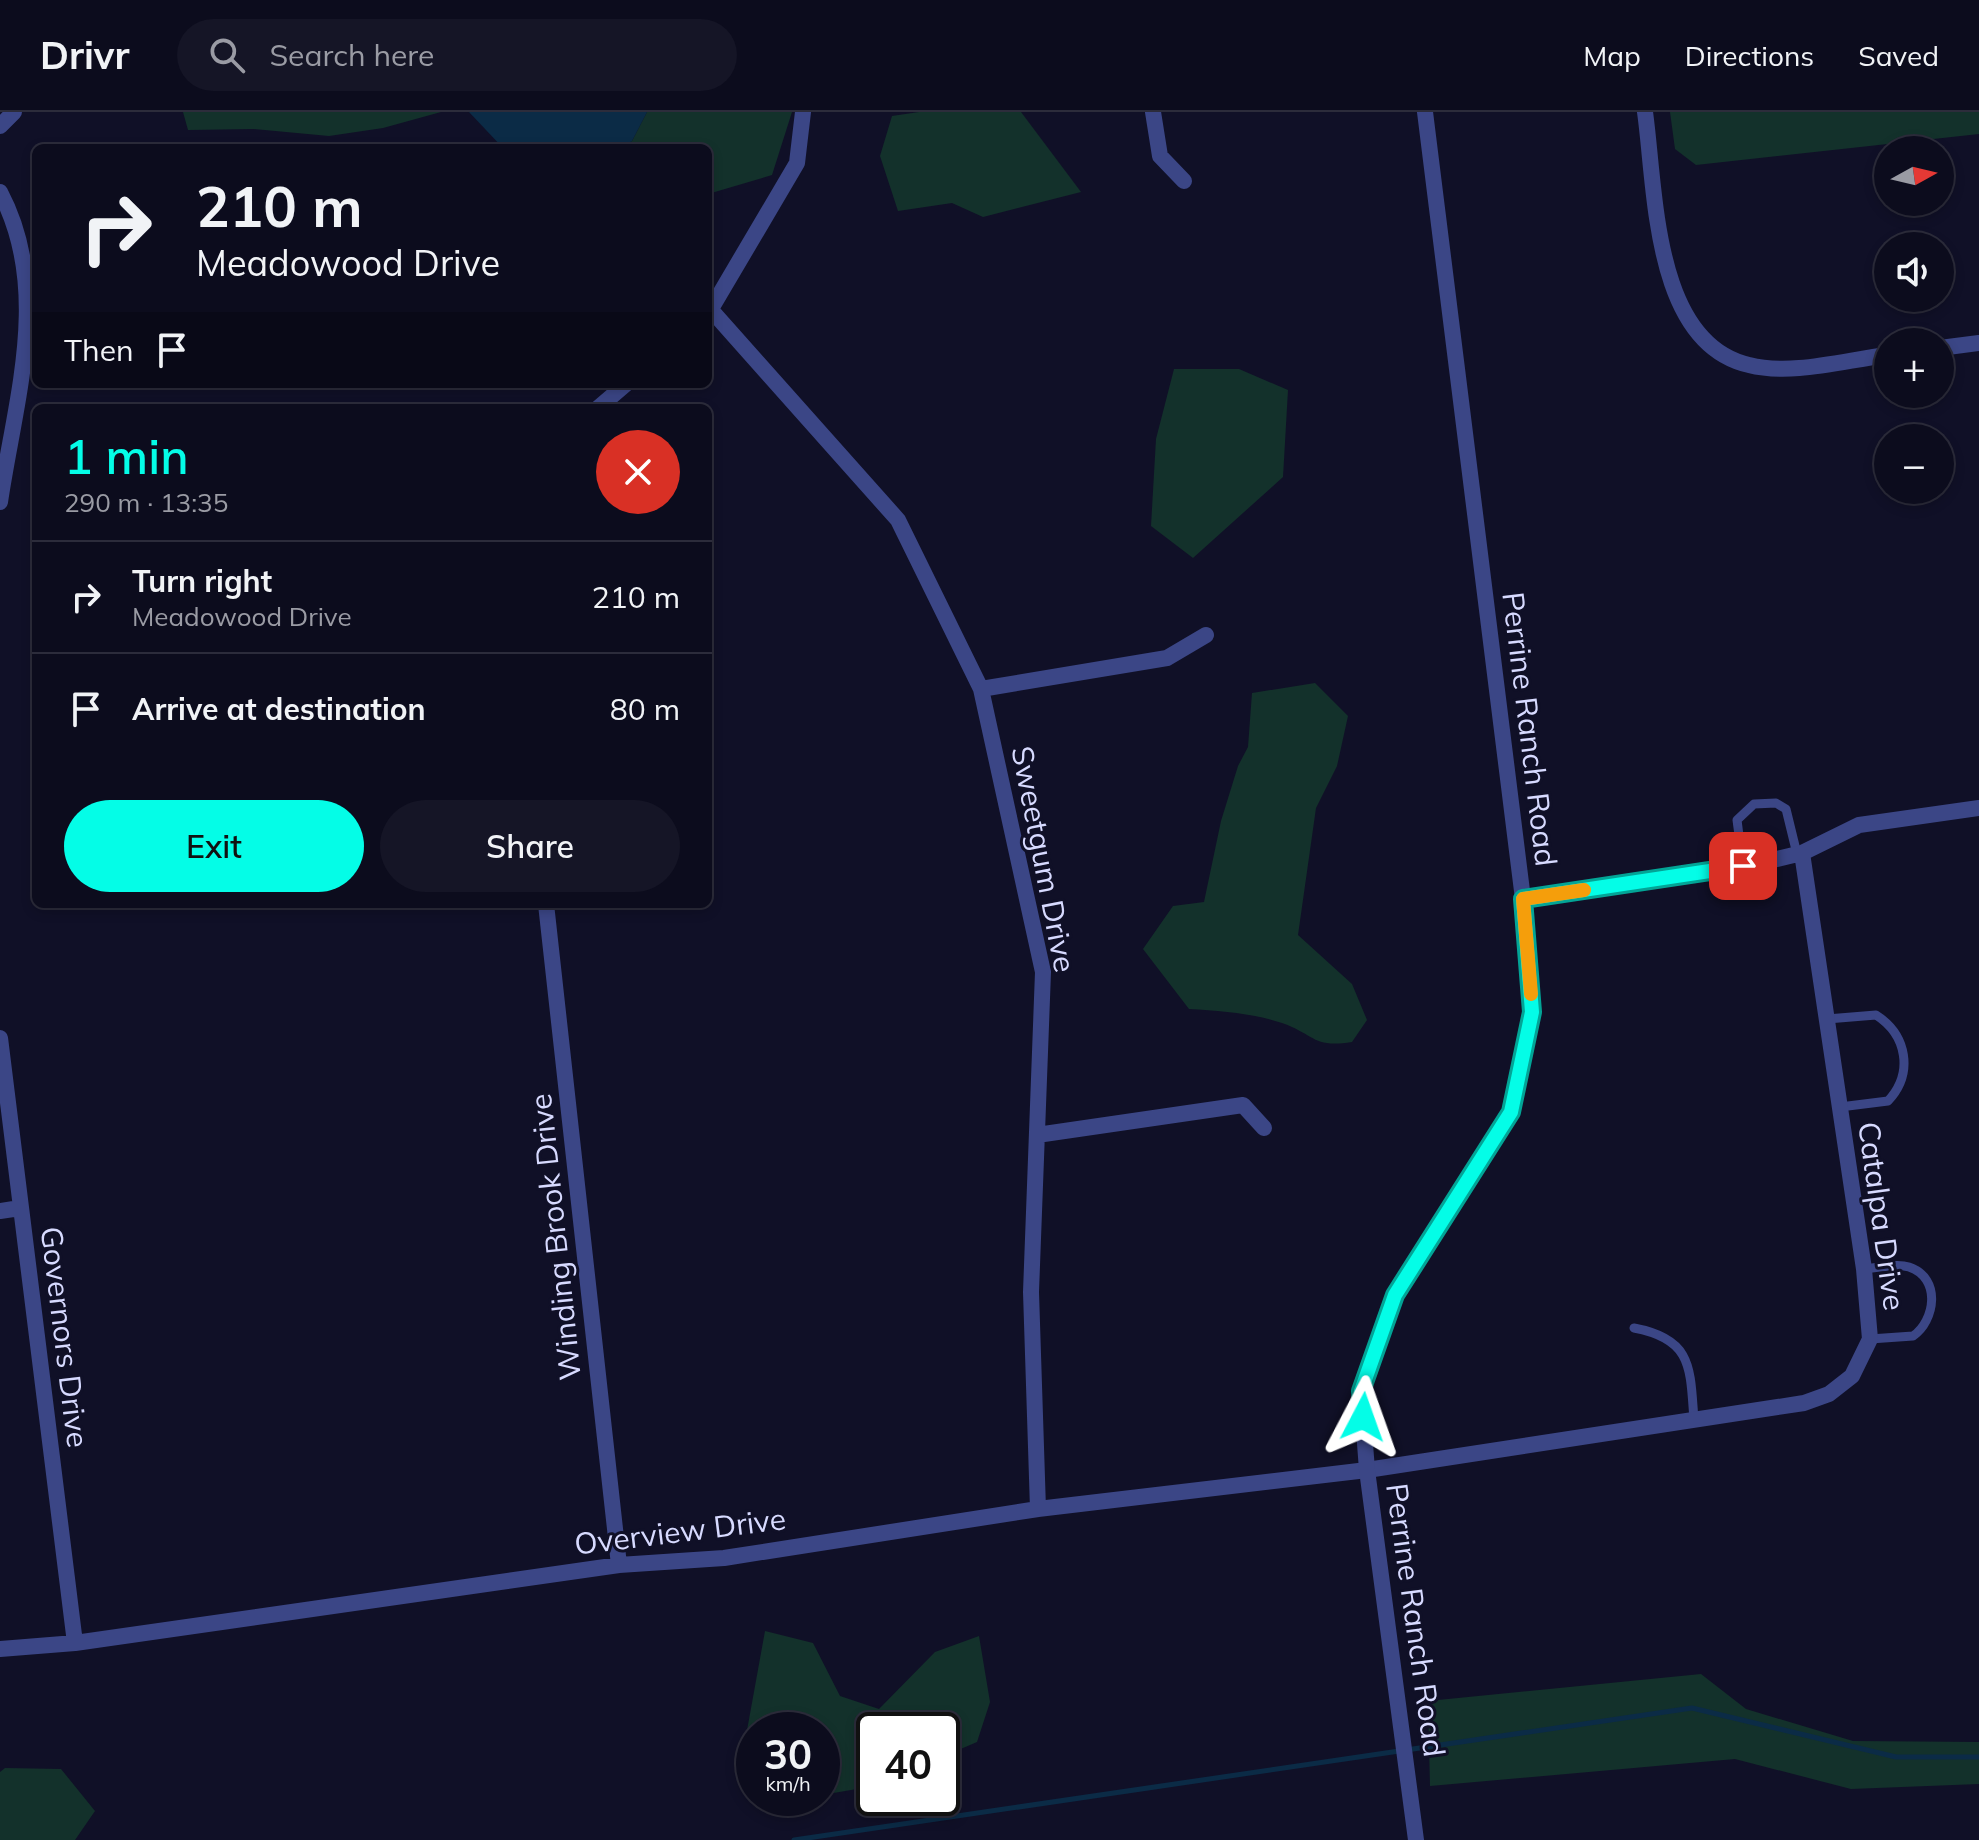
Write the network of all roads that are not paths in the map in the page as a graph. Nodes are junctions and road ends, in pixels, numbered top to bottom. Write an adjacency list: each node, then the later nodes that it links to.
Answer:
1 (14, 112): 6 (street)
2 (803, 112): 9 (street)
3 (1153, 112): 7 (street)
4 (1425, 112): 22 (street, Perrine Ranch Road)
5 (1645, 112): 13 (street)
6 (0, 126)
7 (1184, 181)
8 (0, 192): 16 (street)
9 (712, 309)
10 (712, 314): 18 (street, Sweetgum Drive)
11 (1979, 343): 12 (street)
12 (1954, 346)
13 (1874, 357)
14 (621, 388): 15 (street)
15 (603, 404)
16 (0, 502)
17 (1206, 635): 18 (street)
18 (981, 689): 28 (street, Sweetgum Drive)
19 (1979, 808): 20 (street)
20 (1799, 854): 21 (street); 21 (lane); 24 (street, Catalpa Drive)
21 (1743, 866): 22 (street)
22 (1523, 899): 35 (street, Perrine Ranch Road)
23 (546, 908): 37 (street, Winding Brook Drive)
24 (1827, 1019): 26 (street, Catalpa Drive); 26 (lane)
25 (0, 1038): 29 (street, Governors Drive)
26 (1840, 1107): 31 (street, Catalpa Drive)
27 (1264, 1128): 28 (street)
28 (1037, 1135): 36 (street, Sweetgum Drive)
29 (20, 1208): 30 (street); 38 (street, Governors Drive)
30 (0, 1211)
31 (1864, 1269): 33 (street, Catalpa Drive); 33 (lane)
32 (1634, 1328): 34 (lane)
33 (1870, 1339): 34 (street, Catalpa Drive)
34 (1694, 1420): 35 (street, Catalpa Drive)
35 (1367, 1470): 36 (street, Overview Drive); 40 (street, Perrine Ranch Road)
36 (1038, 1509): 37 (street, Overview Drive)
37 (619, 1565): 38 (street, Overview Drive)
38 (75, 1643): 39 (street, Overview Drive)
39 (0, 1649)
40 (1416, 1840)

